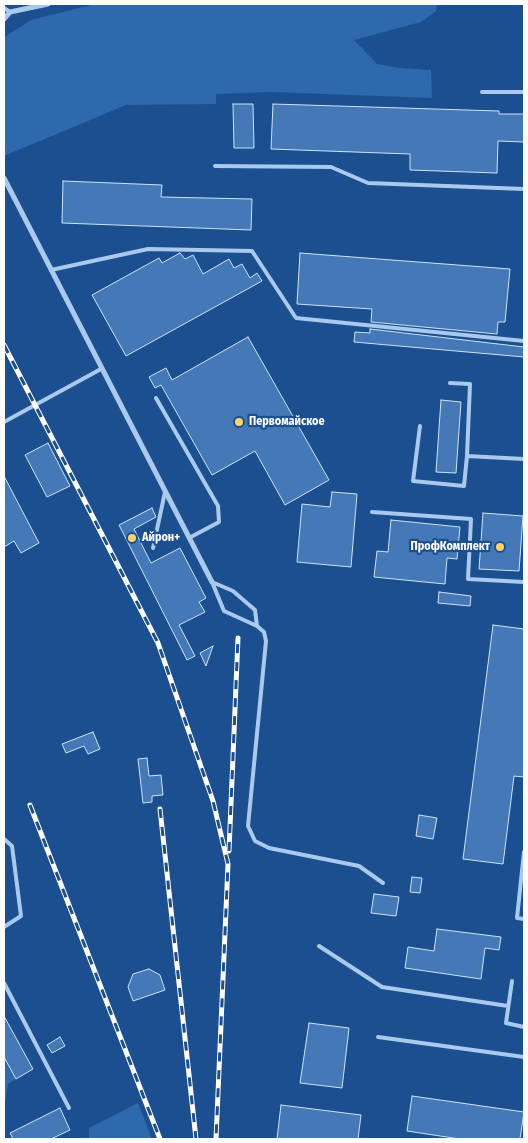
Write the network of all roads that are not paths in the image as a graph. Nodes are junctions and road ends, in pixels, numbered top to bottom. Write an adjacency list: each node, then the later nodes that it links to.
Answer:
1 (44, 4): 3 (street)
2 (4, 8): 3 (lane)
3 (10, 12): 4 (lane); 5 (street)
4 (4, 15)
5 (4, 19)
6 (482, 92): 7 (lane)
7 (524, 92)
8 (216, 166): 10 (lane)
9 (4, 178): 11 (street)
10 (524, 189)
11 (51, 270): 12 (lane); 13 (street)
12 (524, 341)
13 (101, 369): 16 (lane); 20 (street)
14 (450, 383): 18 (lane)
15 (156, 398): 22 (lane)
16 (4, 422)
17 (420, 426): 18 (lane)
18 (467, 456): 19 (lane)
19 (524, 459)
20 (165, 492): 22 (street); 23 (lane)
21 (372, 512): 25 (lane)
22 (189, 538): 24 (street)
23 (153, 548)
24 (212, 582): 26 (lane); 26 (lane)
25 (524, 582)
26 (256, 626): 29 (lane)
27 (4, 838): 31 (lane)
28 (524, 852): 30 (lane)
29 (383, 883)
30 (524, 919)
31 (4, 927)
32 (319, 946): 35 (lane)
33 (512, 981): 35 (lane)
34 (4, 983): 39 (lane)
35 (508, 1006): 36 (lane)
36 (524, 1027)
37 (378, 1037): 38 (lane)
38 (524, 1057)
39 (69, 1108)

